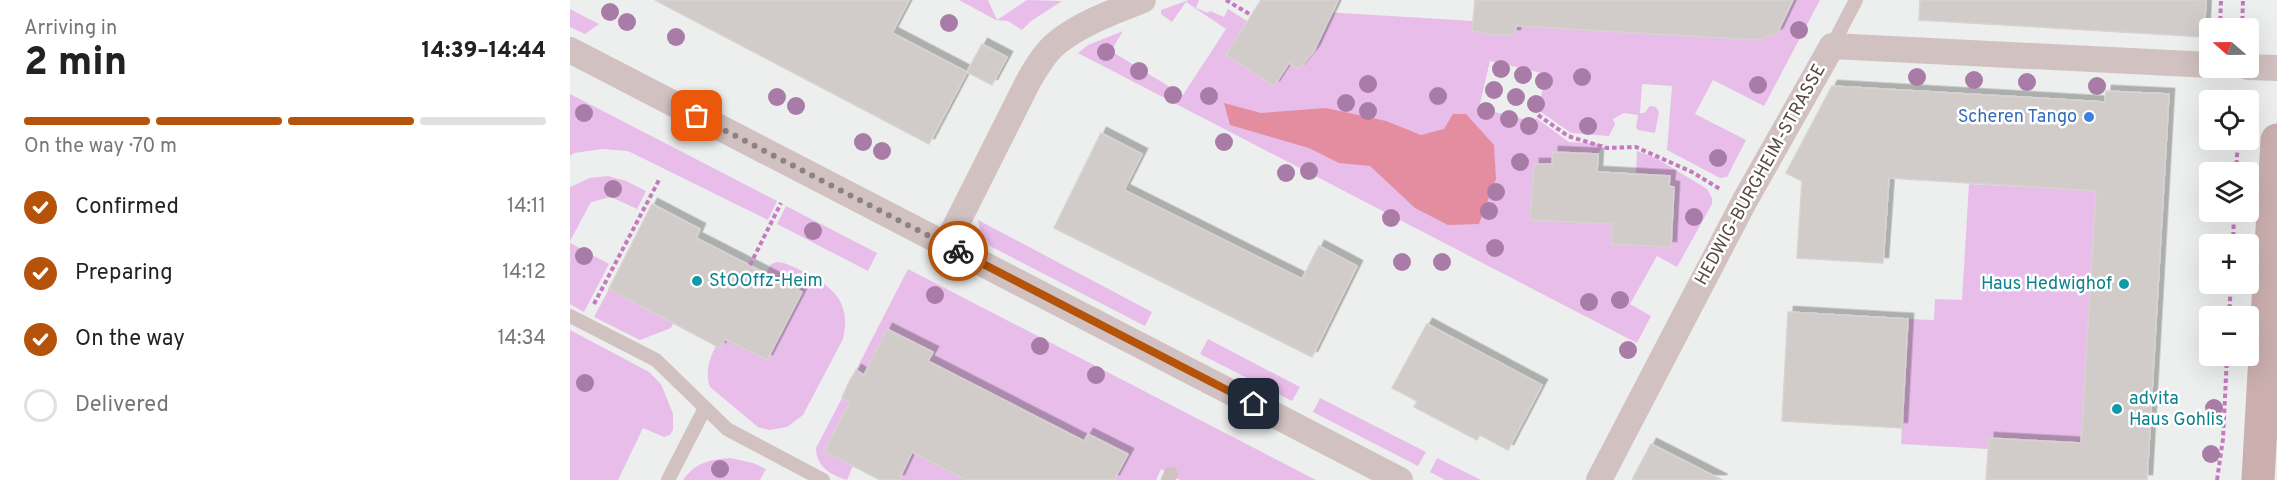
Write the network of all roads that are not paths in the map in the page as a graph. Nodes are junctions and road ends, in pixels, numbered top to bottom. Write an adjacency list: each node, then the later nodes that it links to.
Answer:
1 (1143, 0): 9 (street)
2 (1856, 0): 3 (lane)
3 (1832, 46): 5 (street, HEDWIG-BURGHEIM-STRASSE); 16 (street, HEDWIG-BURGHEIM-STRASSE)
4 (570, 50): 9 (street)
5 (2199, 64)
6 (2259, 67): 7 (street)
7 (2277, 68)
8 (2277, 152): 11 (main road)
9 (946, 245): 15 (street)
10 (570, 316): 12 (lane)
11 (2272, 333): 17 (main road)
12 (705, 408): 13 (lane); 14 (lane)
13 (668, 480)
14 (823, 480)
15 (1400, 480)
16 (1599, 480)
17 (2258, 480)

